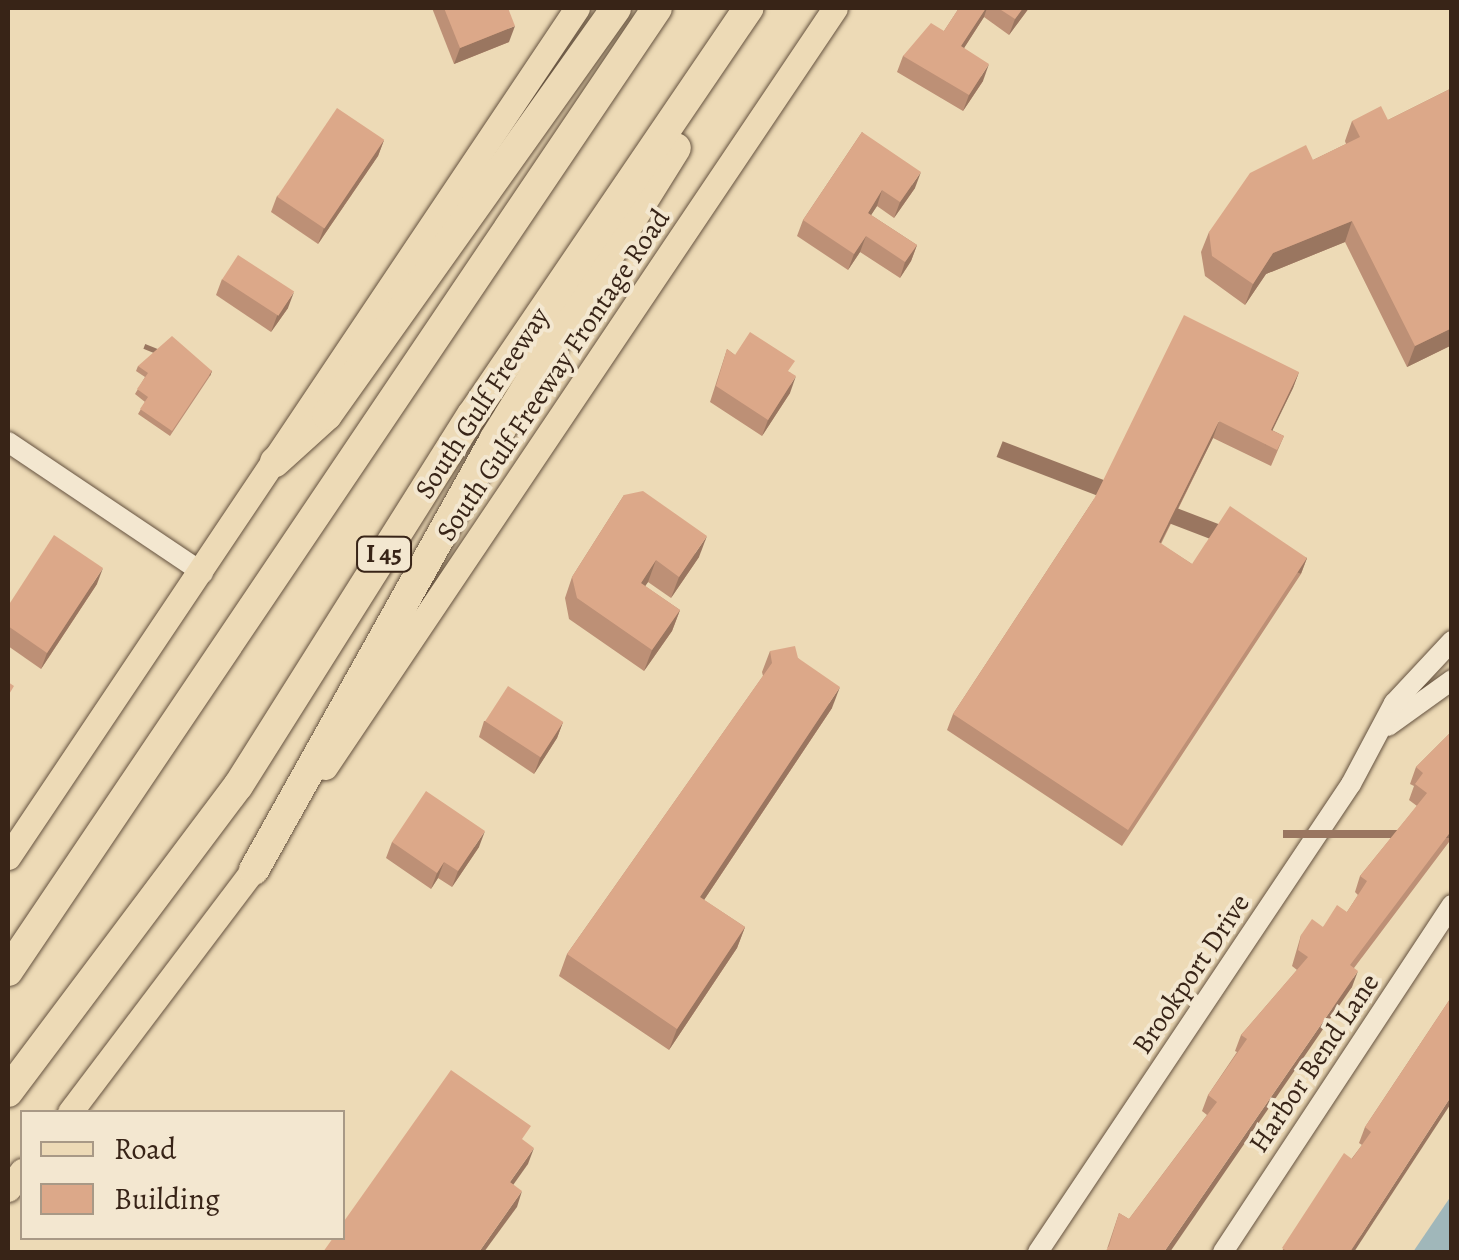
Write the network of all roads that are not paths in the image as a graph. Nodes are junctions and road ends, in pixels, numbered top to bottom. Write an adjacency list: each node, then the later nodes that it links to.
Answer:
1 (577, 8): 7 (main road)
2 (616, 8): 7 (highway)
3 (657, 8): 16 (highway, I 45)
4 (750, 8): 13 (highway); 17 (highway, South Gulf Freeway / I 45)
5 (835, 8): 13 (main road, South Gulf Freeway Frontage Road)
6 (8, 442): 8 (street)
7 (275, 462): 8 (main road)
8 (203, 573): 12 (main road)
9 (1452, 641): 11 (street, Brookport Drive)
10 (1452, 680): 11 (street, Brookport Drive)
11 (1388, 726): 19 (street, Brookport Drive)
12 (8, 856)
13 (254, 870): 18 (main road, South Gulf Freeway Frontage Road)
14 (1452, 905): 15 (street, Harbor Bend Lane)
15 (1444, 931): 20 (street, Harbor Bend Lane)
16 (8, 971)
17 (8, 1092)
18 (72, 1110)
19 (1038, 1252)
20 (1223, 1252)

